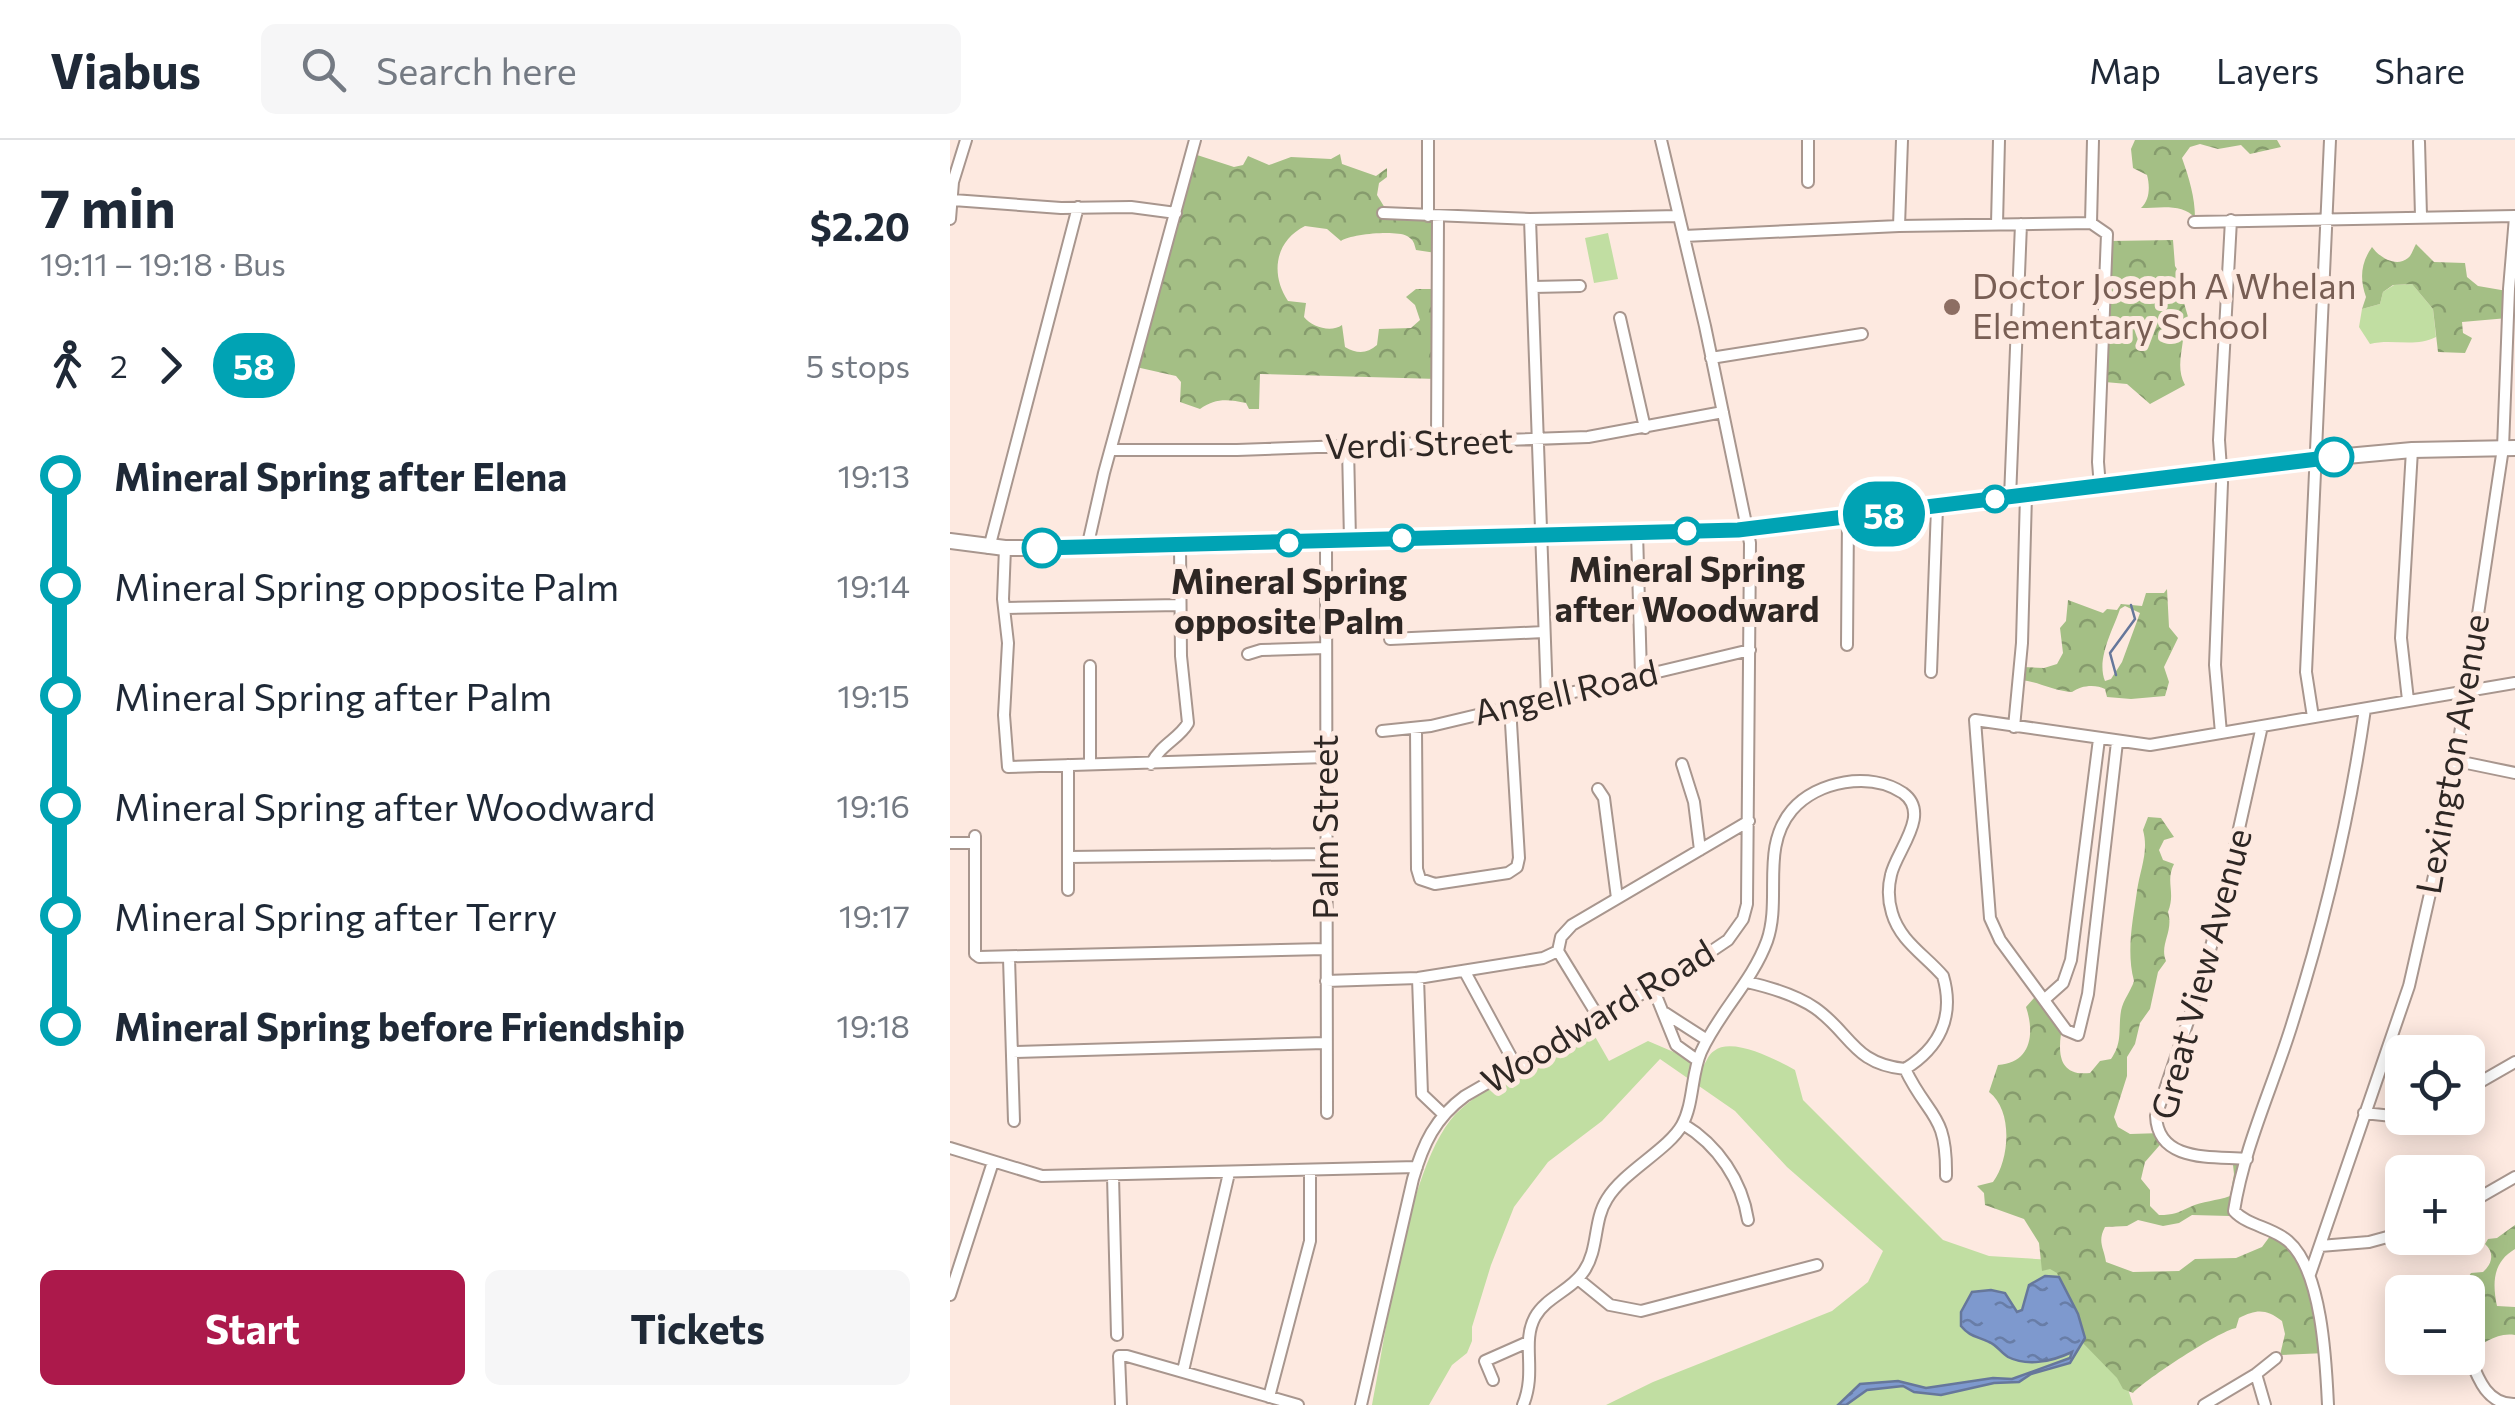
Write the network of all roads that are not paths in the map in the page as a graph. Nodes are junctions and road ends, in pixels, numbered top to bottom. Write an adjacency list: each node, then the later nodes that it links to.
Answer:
1 (966, 140): 11 (street)
2 (1195, 140): 15 (street)
3 (1428, 140): 17 (street)
4 (1661, 140): 18 (street, Woodward Road)
5 (1808, 140): 12 (street)
6 (1902, 140): 29 (street)
7 (1998, 140): 27 (street)
8 (2093, 140): 26 (street)
9 (2330, 140): 21 (street)
10 (2420, 142): 19 (street)
11 (951, 180): 13 (street)
12 (1808, 182)
13 (953, 200): 14 (street); 22 (street)
14 (1078, 207): 15 (street); 59 (street)
15 (1176, 212): 43 (street)
16 (1383, 214): 17 (street)
17 (1433, 216): 23 (street); 40 (street)
18 (1679, 216): 23 (street); 30 (street, Woodward Road)
19 (2421, 216): 20 (street); 21 (street)
20 (2515, 216): 35 (street, Lexington Avenue)
21 (2326, 218): 24 (street); 45 (street)
22 (950, 219)
23 (1530, 219): 32 (street)
24 (2231, 220): 25 (street); 46 (street)
25 (2194, 222)
26 (2091, 223): 28 (street); 47 (street)
27 (1997, 224): 28 (street); 29 (street)
28 (2021, 224): 49 (street)
29 (1899, 226): 30 (street)
30 (1684, 236): 36 (street, Woodward Road)
31 (1580, 286): 32 (street)
32 (1533, 287): 39 (street)
33 (1620, 318): 38 (street)
34 (1862, 334): 36 (street)
35 (2511, 353): 42 (street, Lexington Avenue)
36 (1712, 358): 37 (street, Woodward Road)
37 (1722, 412): 38 (street, Verdi Street); 52 (street, Woodward Road)
38 (1644, 428): 39 (street, Verdi Street)
39 (1539, 440): 40 (street, Verdi Street); 54 (street)
40 (1437, 444): 41 (street, Verdi Street)
41 (1348, 446): 43 (street, Verdi Street); 55 (street)
42 (2509, 448): 44 (main road); 74 (street, Lexington Avenue)
43 (1112, 450): 61 (street)
44 (2412, 450): 45 (main road); 76 (street)
45 (2314, 459): 46 (main road); 79 (street)
46 (2220, 471): 47 (main road); 84 (street)
47 (2100, 487): 48 (main road)
48 (2026, 496): 49 (main road); 81 (street)
49 (2010, 498): 50 (main road)
50 (1937, 507): 51 (main road); 71 (street)
51 (1848, 518): 52 (main road); 66 (street)
52 (1747, 528): 53 (main road); 68 (street, Woodward Road)
53 (1637, 532): 54 (main road); 72 (street)
54 (1542, 534): 55 (main road); 64 (street)
55 (1350, 540): 57 (main road)
56 (950, 541): 59 (main road)
57 (1326, 542): 58 (main road); 67 (street, Palm Street)
58 (1180, 546): 61 (main road); 62 (street)
59 (989, 548): 60 (main road)
60 (1006, 548): 61 (main road); 63 (street)
61 (1087, 548)
62 (1180, 605): 63 (street); 90 (street)
63 (1006, 608): 92 (street)
64 (1544, 632): 65 (street); 75 (street)
65 (1390, 639)
66 (1846, 645)
67 (1326, 648): 69 (street); 87 (street, Palm Street)
68 (1750, 650): 72 (street, Angell Road); 95 (street, Woodward Road)
69 (1248, 654)
70 (1090, 666): 89 (street)
71 (1931, 672)
72 (1640, 675): 75 (street, Angell Road)
73 (2515, 683): 74 (street)
74 (2466, 690): 76 (street); 88 (street, Lexington Avenue)
75 (1547, 698): 77 (street, Angell Road)
76 (2408, 700): 78 (street)
77 (1510, 706): 82 (street, Angell Road); 82 (street)
78 (2365, 709): 79 (street); 128 (street)
79 (2313, 717): 80 (street)
80 (2262, 726): 84 (street); 128 (street, Great View Avenue)
81 (2014, 727): 85 (street); 110 (street)
82 (1416, 728): 83 (street, Angell Road)
83 (1382, 731)
84 (2221, 733): 86 (street)
85 (2099, 739): 86 (street); 110 (street)
86 (2117, 742): 110 (street)
87 (1326, 757): 90 (street); 98 (street, Palm Street)
88 (2456, 761): 93 (street); 123 (street, Lexington Avenue)
89 (1090, 764): 90 (street); 92 (street)
90 (1151, 764)
91 (1682, 764): 97 (street)
92 (1068, 766): 99 (street)
93 (2515, 772)
94 (1598, 789): 101 (street)
95 (1749, 820): 97 (street); 109 (street, Woodward Road)
96 (950, 843): 104 (street)
97 (1700, 850): 101 (street)
98 (1325, 854): 99 (street); 102 (street, Palm Street)
99 (1070, 857): 100 (street)
100 (1068, 890)
101 (1618, 898): 103 (street)
102 (1325, 948): 104 (street); 107 (street, Palm Street)
103 (1558, 950): 105 (street); 112 (street)
104 (1009, 958): 115 (street)
105 (1466, 972): 106 (street); 118 (street)
106 (1418, 978): 107 (street); 122 (street)
107 (1326, 981): 114 (street, Palm Street)
108 (1747, 982): 113 (street); 119 (street); 119 (street)
109 (1653, 988): 111 (street); 112 (street, Woodward Road)
110 (2045, 999)
111 (1665, 1013): 113 (street); 116 (street)
112 (1599, 1018): 118 (street, Woodward Road)
113 (1707, 1040): 116 (street)
114 (1326, 1043): 115 (street); 121 (street, Palm Street)
115 (1013, 1052): 125 (street)
116 (1698, 1060): 126 (street)
117 (2515, 1062): 120 (street)
118 (1516, 1066): 122 (street, Woodward Road)
119 (1905, 1069): 134 (street)
120 (2485, 1079)
121 (1327, 1113)
122 (1443, 1114): 130 (street, Woodward Road)
123 (2364, 1114): 124 (street); 139 (street, Lexington Avenue)
124 (2385, 1116)
125 (1014, 1121)
126 (1683, 1124): 137 (street); 142 (street)
127 (950, 1148): 129 (street)
128 (2247, 1159): 141 (street)
129 (993, 1162): 133 (street); 143 (street)
130 (1416, 1167): 131 (street); 155 (street, Woodward Road)
131 (1310, 1170): 132 (street); 151 (street)
132 (1230, 1173): 133 (street); 147 (street)
133 (1113, 1176): 144 (street)
134 (1946, 1176)
135 (2515, 1177): 136 (street)
136 (2485, 1194)
137 (1748, 1220)
138 (2385, 1238): 139 (street)
139 (2320, 1246): 141 (street, Lexington Avenue)
140 (1817, 1265): 142 (street)
141 (2310, 1274): 159 (street)
142 (1578, 1280): 145 (street)
143 (950, 1295)
144 (1118, 1334)
145 (1528, 1342): 150 (street); 156 (street)
146 (2276, 1358): 148 (street)
147 (1182, 1371): 151 (street); 153 (street)
148 (2256, 1374): 157 (street); 158 (street)
149 (2479, 1375): 152 (street)
150 (1493, 1380)
151 (1269, 1397): 154 (street)
152 (2515, 1404)
153 (1121, 1405)
154 (1298, 1405)
155 (1362, 1405)
156 (1523, 1405)
157 (2204, 1405)
158 (2265, 1405)
159 (2328, 1405)

